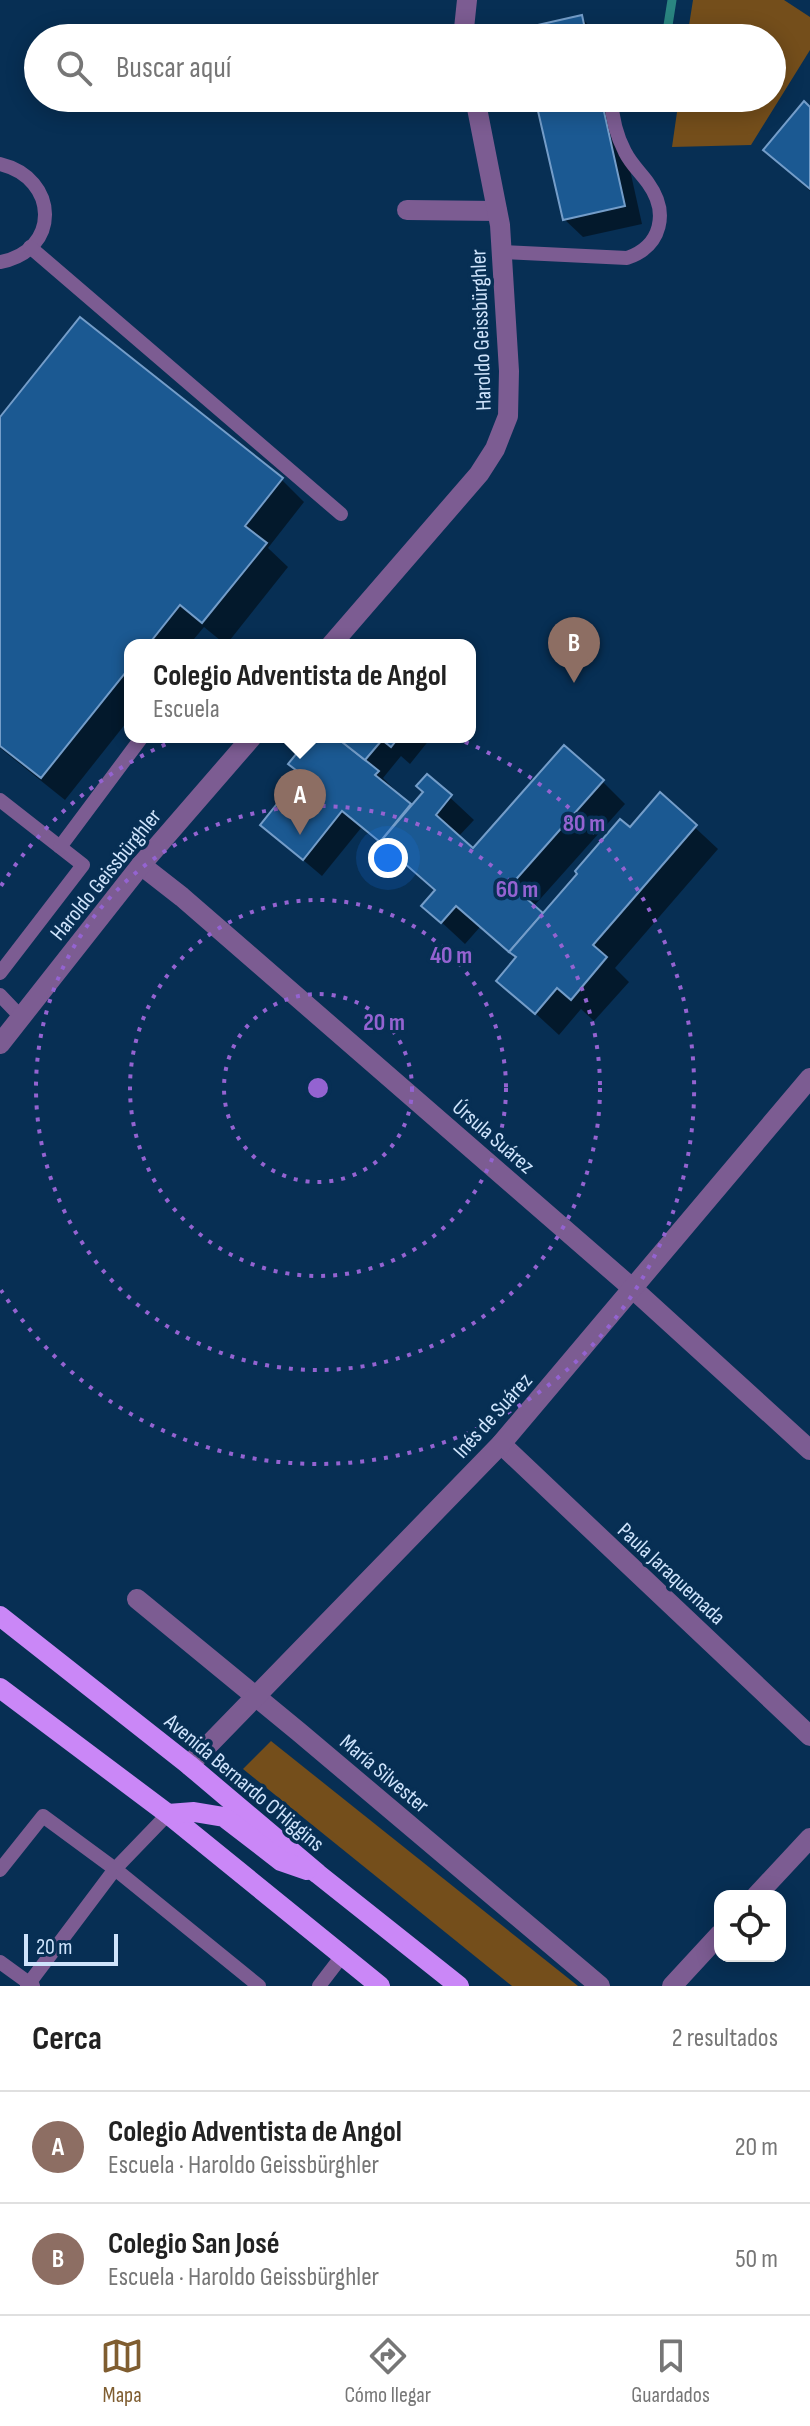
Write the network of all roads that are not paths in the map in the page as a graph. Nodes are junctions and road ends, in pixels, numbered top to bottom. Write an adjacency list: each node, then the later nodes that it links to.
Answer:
1 (467, 0): 2 (street)
2 (464, 24)
3 (478, 112): 7 (street, Haroldo Geissbürghler)
4 (613, 112): 9 (lane)
5 (0, 164): 8 (lane)
6 (407, 210): 7 (street)
7 (497, 211): 9 (street, Haroldo Geissbürghler)
8 (30, 247): 10 (lane); 11 (lane)
9 (502, 252): 12 (street, Haroldo Geissbürghler)
10 (0, 262)
11 (341, 514)
12 (336, 639)
13 (138, 743): 16 (lane)
14 (247, 743): 17 (street, Haroldo Geissbürghler)
15 (0, 800): 16 (lane)
16 (60, 847): 18 (lane)
17 (141, 865): 20 (street, Haroldo Geissbürghler); 23 (street, Úrsula Suárez)
18 (0, 973)
19 (0, 995): 20 (lane)
20 (21, 1017): 21 (street, Haroldo Geissbürghler)
21 (0, 1044)
22 (810, 1078): 23 (street, Inés de Suárez)
23 (632, 1288): 24 (street, Inés de Suárez); 25 (street, Úrsula Suárez)
24 (501, 1444): 29 (street, Inés de Suárez); 30 (street, Paula Jaraquemada)
25 (810, 1450)
26 (137, 1599): 29 (street, María Silvester)
27 (0, 1616): 31 (main road, Avenida Bernardo O'Higgins)
28 (0, 1688): 32 (main road)
29 (257, 1698): 31 (street, Inés de Suárez); 46 (street, María Silvester)
30 (810, 1736)
31 (189, 1765): 36 (main road, Avenida Bernardo O'Higgins)
32 (168, 1814): 34 (lane); 36 (main road); 39 (main road)
33 (810, 1838): 37 (street)
34 (115, 1869): 35 (lane); 41 (lane); 42 (lane)
35 (0, 1870)
36 (318, 1874): 45 (main road, Avenida Bernardo O'Higgins)
37 (762, 1890)
38 (714, 1940): 47 (street)
39 (342, 1956): 43 (lane); 44 (main road)
40 (0, 1962): 41 (lane)
41 (30, 1985)
42 (259, 1986)
43 (319, 1986)
44 (380, 1986)
45 (459, 1986)
46 (600, 1986)
47 (672, 1986)

